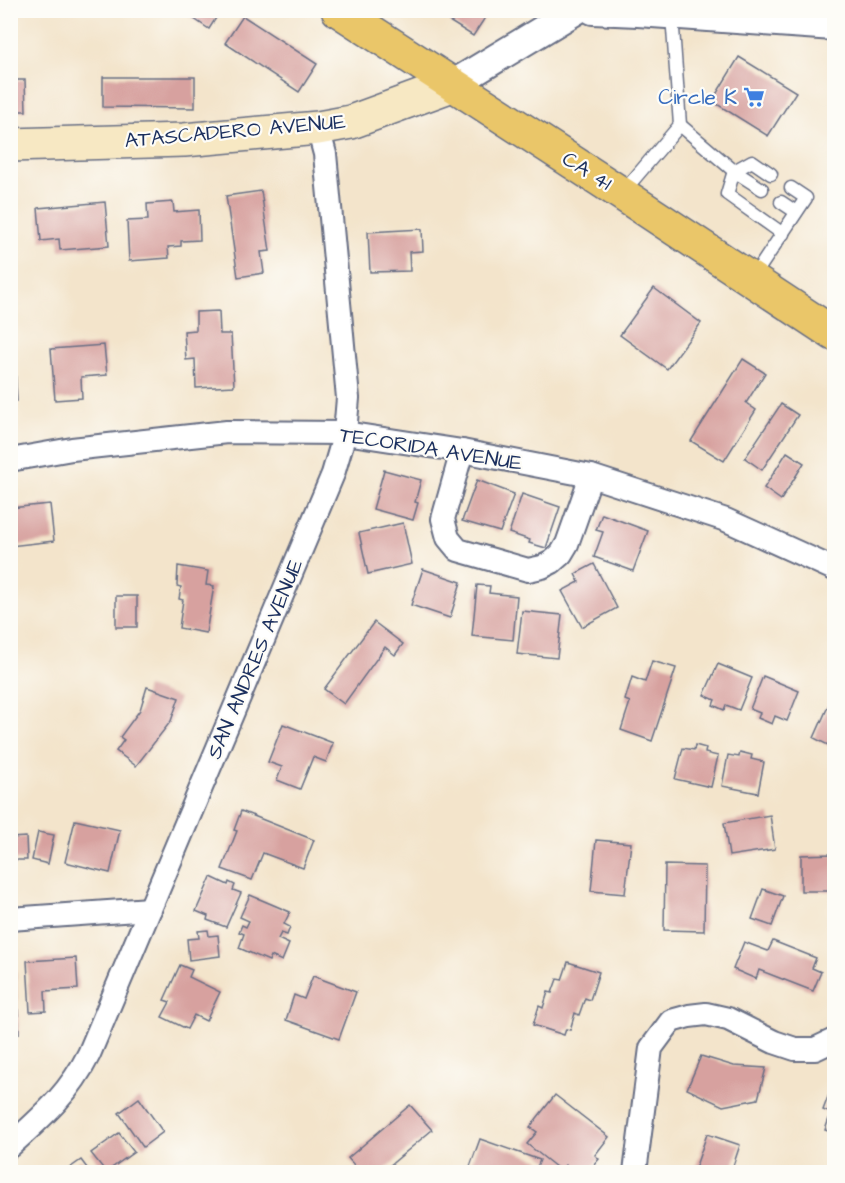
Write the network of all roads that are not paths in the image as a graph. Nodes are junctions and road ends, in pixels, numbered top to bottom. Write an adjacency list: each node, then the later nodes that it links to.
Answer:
1 (338, 10): 6 (main road, CA 41 / CA 41)
2 (576, 10): 6 (street, ATASCADERO AVENUE)
3 (593, 10): 4 (street)
4 (672, 15): 5 (street); 7 (lane)
5 (834, 26)
6 (452, 86): 8 (main road, ATASCADERO AVENUE); 14 (main road, CA 41 / CA 41)
7 (680, 124): 10 (lane); 14 (lane)
8 (318, 128): 9 (main road, ATASCADERO AVENUE); 20 (street, SAN ANDRES AVENUE)
9 (10, 145)
10 (734, 171): 11 (lane); 13 (lane); 17 (lane)
11 (771, 174)
12 (791, 188): 16 (lane)
13 (762, 189)
14 (622, 194): 18 (main road, CA 41 / CA 41)
15 (781, 202): 16 (lane)
16 (796, 212): 17 (lane)
17 (783, 234): 18 (lane)
18 (752, 280): 19 (main road, CA 41 / CA 41)
19 (834, 334)
20 (345, 433): 21 (street, TECORIDA AVENUE); 22 (street, TECORIDA AVENUE); 25 (street, SAN ANDRES AVENUE)
21 (462, 452): 23 (street, TECORIDA AVENUE); 23 (street)
22 (10, 460)
23 (591, 476): 24 (street, TECORIDA AVENUE)
24 (834, 569)
25 (150, 909): 26 (street); 28 (street, SAN ANDRES AVENUE)
26 (10, 919)
27 (834, 1040): 29 (street)
28 (10, 1146)
29 (636, 1173)

